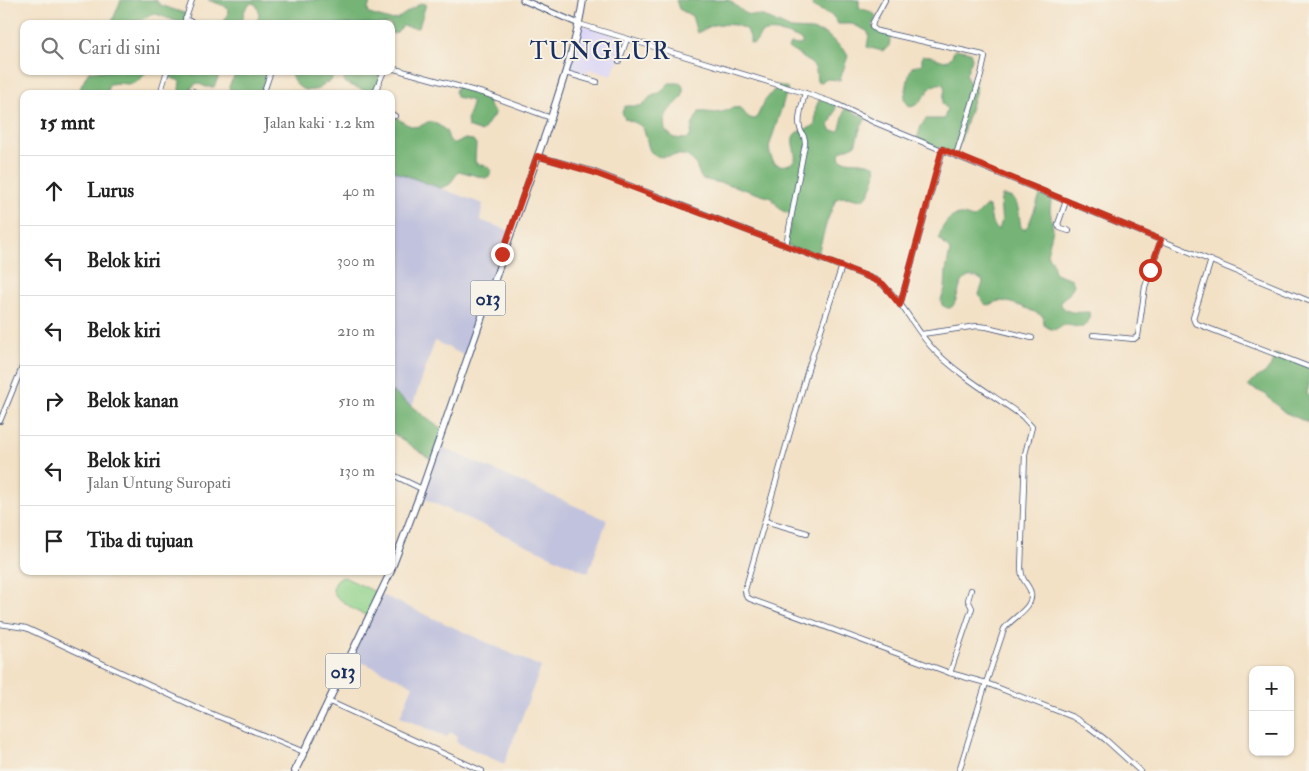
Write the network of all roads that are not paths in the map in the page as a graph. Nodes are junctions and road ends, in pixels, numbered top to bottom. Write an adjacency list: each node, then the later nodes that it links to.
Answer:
1 (192, 0): 5 (street)
2 (523, 0): 6 (street)
3 (583, 0): 6 (main road, 013)
4 (884, 0): 21 (street)
5 (186, 20)
6 (579, 24): 7 (street); 10 (main road, 013)
7 (627, 39): 8 (street); 18 (street)
8 (620, 61)
9 (395, 69): 19 (street)
10 (566, 73): 14 (street); 19 (main road, 013)
11 (167, 75): 15 (street)
12 (270, 75): 16 (street)
13 (382, 75): 17 (street)
14 (597, 82)
15 (161, 90)
16 (264, 90)
17 (376, 90)
18 (805, 93): 20 (street); 26 (street)
19 (551, 118): 22 (main road, 013)
20 (942, 149): 21 (street); 30 (street)
21 (956, 155): 23 (street)
22 (537, 156): 26 (street); 38 (main road, 013)
23 (1066, 201): 24 (street); 25 (street)
24 (1069, 232)
25 (1161, 240): 27 (street); 32 (street)
26 (786, 245): 28 (street)
27 (1211, 260): 29 (street); 34 (street)
28 (842, 266): 30 (street); 39 (street)
29 (1309, 301)
30 (900, 305): 31 (street)
31 (922, 334): 33 (street); 46 (street)
32 (1093, 335)
33 (1032, 338)
34 (1309, 367)
35 (20, 373): 36 (street)
36 (0, 421)
37 (395, 476): 38 (street)
38 (422, 490): 41 (main road, 013)
39 (765, 522): 40 (street); 45 (street)
40 (807, 532)
41 (395, 561)
42 (389, 575): 47 (main road, 013)
43 (971, 590): 45 (street)
44 (0, 624): 48 (street)
45 (950, 673): 46 (street)
46 (986, 683): 51 (street); 52 (street)
47 (328, 702): 48 (main road, 013); 50 (street)
48 (304, 752): 49 (main road, 013)
49 (295, 771)
50 (482, 771)
51 (959, 771)
52 (1140, 771)

